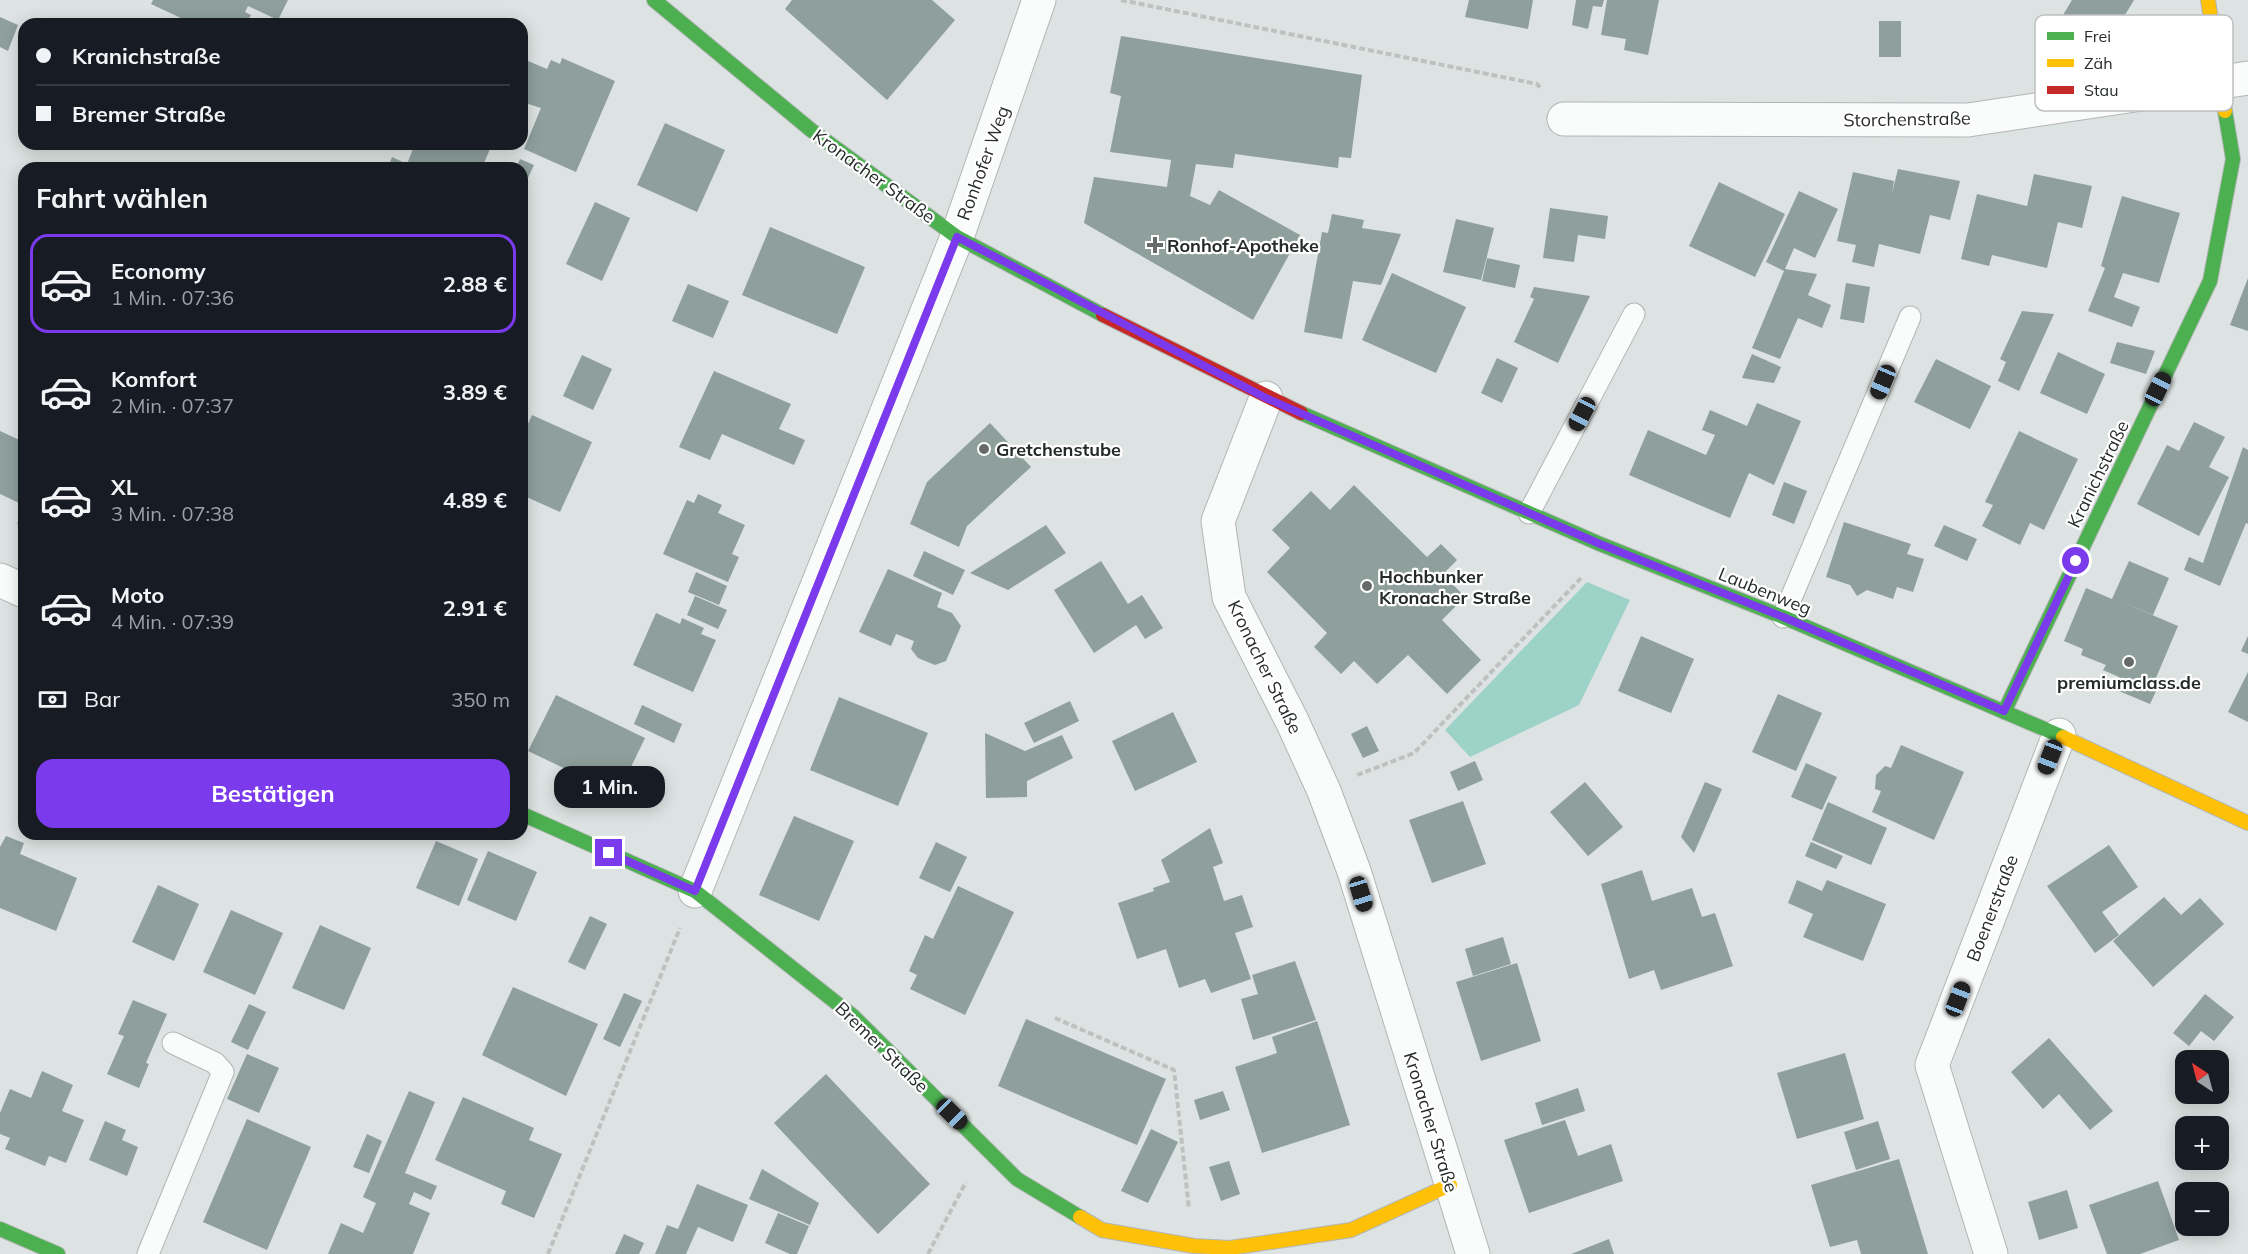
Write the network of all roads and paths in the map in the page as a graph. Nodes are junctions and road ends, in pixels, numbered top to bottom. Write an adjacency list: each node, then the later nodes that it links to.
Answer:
1 (654, 0): 9 (street, Kronacher Straße)
2 (1039, 0): 9 (street, Ronhofer Weg)
3 (1121, 0): 8 (path)
4 (2208, 0): 5 (street, Kranichstraße)
5 (2213, 15)
6 (2235, 79): 18 (street, Kranichstraße)
7 (2035, 110): 8 (street, Storchenstraße)
8 (1564, 119)
9 (957, 237): 12 (street, Kronacher Straße); 23 (street, Ronhofer Weg)
10 (1634, 314): 13 (lane)
11 (1910, 317): 17 (lane)
12 (1266, 398): 13 (street, Laubenweg); 20 (street, Kronacher Straße)
13 (1529, 513): 14 (street, Laubenweg)
14 (1600, 544): 17 (street, Laubenweg); 20 (path)
15 (0, 580): 16 (street)
16 (18, 588)
17 (1783, 617): 18 (street, Laubenweg)
18 (2004, 711): 19 (street, Laubenweg)
19 (2059, 735): 22 (street, Laubenweg); 35 (street, Boenerstraße)
20 (1324, 790): 27 (street, Kronacher Straße)
21 (528, 817): 23 (street, Bremer Straße)
22 (2248, 823)
23 (695, 891): 26 (street, Bremer Straße); 32 (path)
24 (1055, 1018): 29 (path)
25 (173, 1043): 31 (lane)
26 (985, 1147): 29 (street, Bremer Straße); 33 (path)
27 (1450, 1185): 29 (street, Bremer Straße); 34 (street, Kronacher Straße)
28 (0, 1229): 30 (street)
29 (1194, 1246)
30 (58, 1254)
31 (148, 1254)
32 (548, 1254)
33 (928, 1254)
34 (1473, 1254)
35 (1991, 1254)

